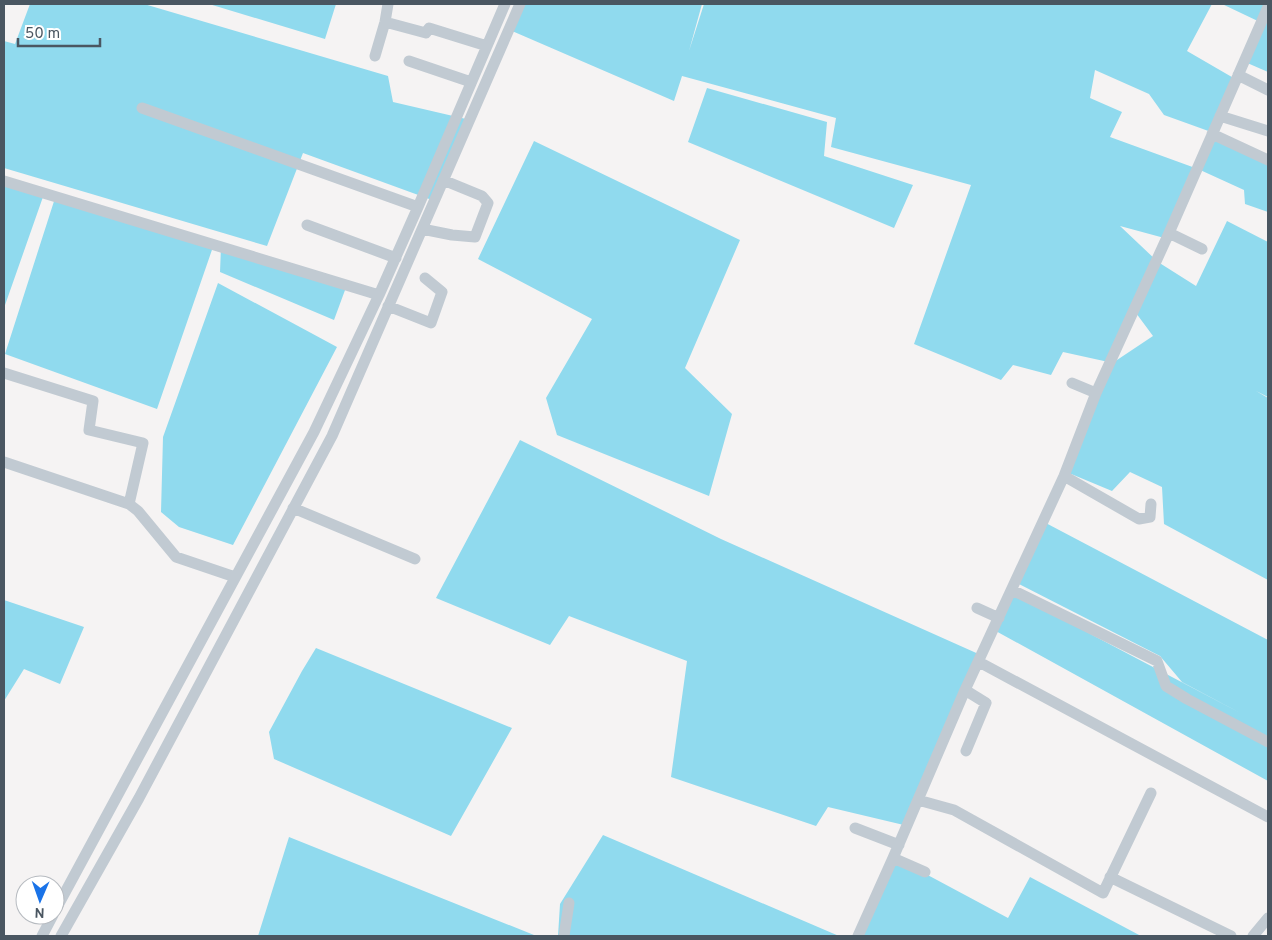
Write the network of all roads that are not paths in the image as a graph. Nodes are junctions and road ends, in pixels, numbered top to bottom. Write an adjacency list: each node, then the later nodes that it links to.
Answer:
1 (388, 4): 5 (street)
2 (505, 4): 6 (street)
3 (520, 4): 19 (street)
4 (1268, 7): 9 (street)
5 (385, 22): 6 (street); 7 (street)
6 (487, 46): 10 (street)
7 (375, 56)
8 (409, 61): 10 (street)
9 (1238, 75): 11 (street); 13 (street)
10 (471, 82): 21 (street)
11 (1268, 90)
12 (142, 108): 21 (street)
13 (1220, 116): 14 (street); 16 (street)
14 (1238, 121): 15 (street); 17 (street)
15 (1268, 131)
16 (1212, 134): 17 (street); 24 (street)
17 (1229, 142): 18 (street)
18 (1268, 160)
19 (443, 180): 23 (street); 23 (street)
20 (4, 181): 28 (street)
21 (418, 207): 26 (street)
22 (307, 225): 26 (street)
23 (422, 229): 29 (street)
24 (1169, 233): 25 (street); 32 (street)
25 (1202, 248)
26 (396, 258): 28 (street)
27 (425, 278): 29 (street)
28 (379, 295): 39 (street)
29 (388, 306): 37 (street)
30 (4, 372): 35 (street)
31 (1072, 383): 32 (street)
32 (1096, 393): 34 (street)
33 (4, 462): 35 (street)
34 (1064, 476): 36 (street); 40 (street)
35 (130, 504): 39 (street)
36 (1151, 504)
37 (293, 508): 38 (street); 58 (street)
38 (415, 558)
39 (235, 577): 55 (street)
40 (1012, 590): 42 (street); 45 (street)
41 (977, 608): 42 (street)
42 (999, 618): 43 (street)
43 (979, 662): 44 (street); 49 (street)
44 (965, 690): 46 (street); 48 (street)
45 (1268, 742)
46 (966, 751)
47 (1151, 793): 54 (street)
48 (918, 800): 51 (street); 54 (street)
49 (1268, 817)
50 (855, 828): 51 (street)
51 (899, 845): 52 (street)
52 (893, 858): 53 (street); 60 (street)
53 (925, 872)
54 (1110, 878): 61 (street)
55 (65, 892)
56 (568, 903): 59 (street)
57 (1268, 918): 62 (street)
58 (61, 936)
59 (564, 936)
60 (858, 936)
61 (1231, 936)
62 (1253, 936)

